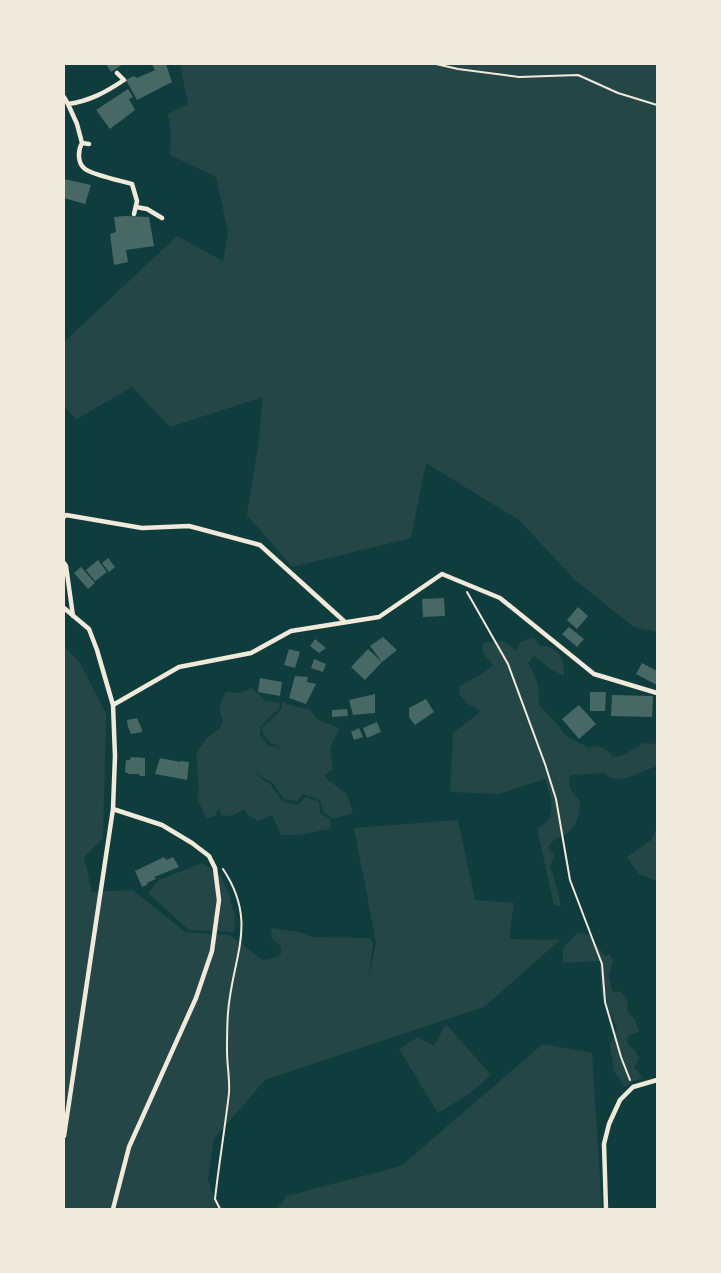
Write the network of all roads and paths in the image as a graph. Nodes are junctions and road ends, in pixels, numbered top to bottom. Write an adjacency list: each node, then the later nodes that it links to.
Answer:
1 (436, 64): 5 (path)
2 (117, 73): 4 (street)
3 (64, 98): 4 (street)
4 (68, 104): 6 (street)
5 (657, 105)
6 (82, 143): 7 (street); 8 (street)
7 (89, 144)
8 (136, 207): 9 (street); 10 (street)
9 (134, 214)
10 (162, 218)
11 (64, 517): 16 (street)
12 (64, 563): 15 (street)
13 (461, 582): 16 (street); 17 (street); 22 (path)
14 (64, 608): 15 (street)
15 (73, 616): 18 (street)
16 (345, 622): 18 (street)
17 (657, 693)
18 (113, 705): 19 (street)
19 (113, 809): 23 (street); 24 (street)
20 (222, 868): 25 (path)
21 (657, 1080): 22 (street)
22 (633, 1086): 26 (street)
23 (64, 1136)
24 (113, 1209)
25 (220, 1209)
26 (606, 1209)

